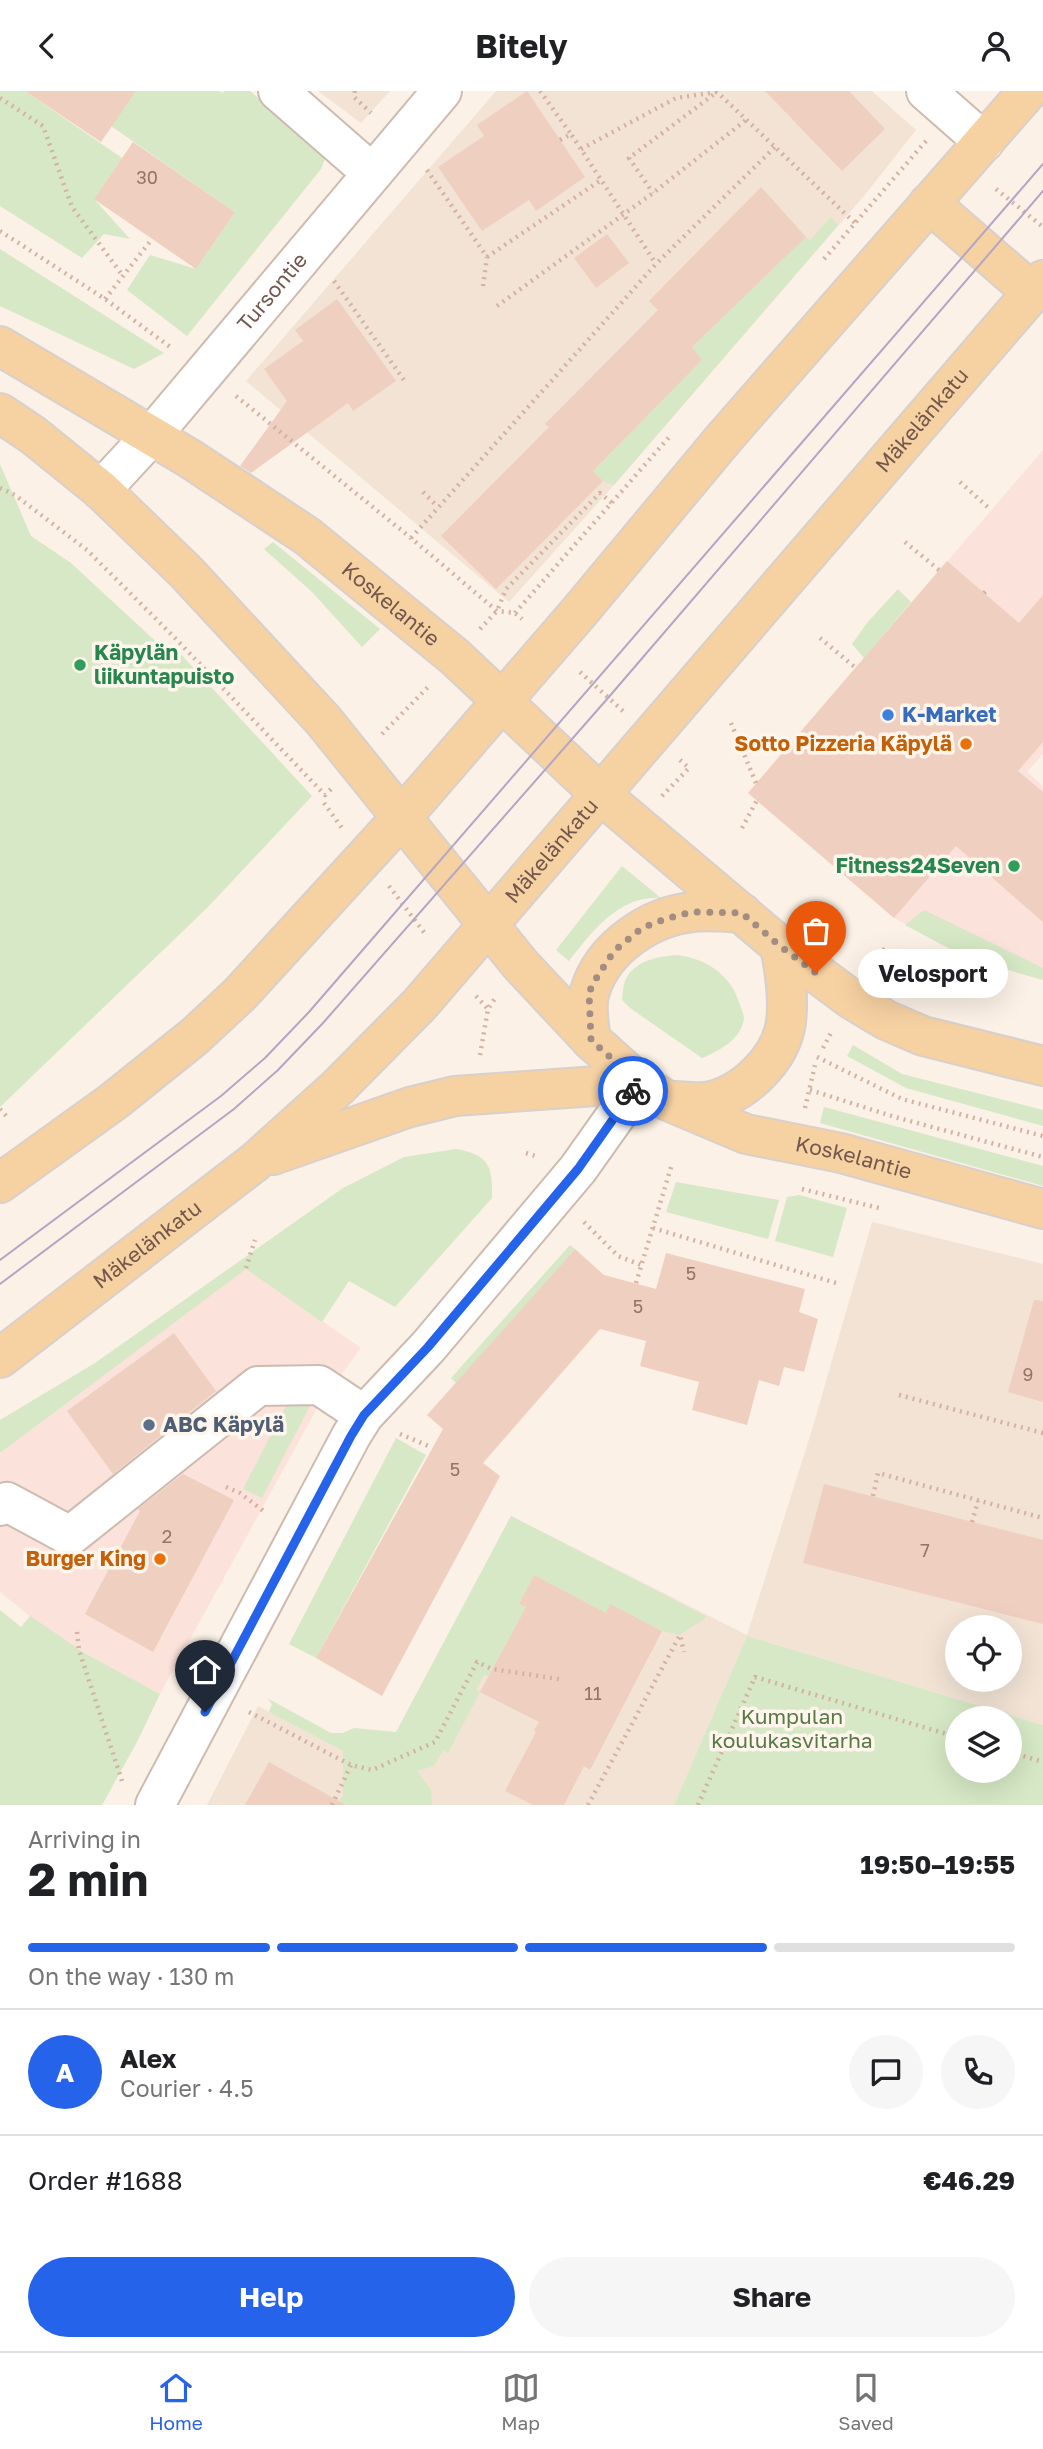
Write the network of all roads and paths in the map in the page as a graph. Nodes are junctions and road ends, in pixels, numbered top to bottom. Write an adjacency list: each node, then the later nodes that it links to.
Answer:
1 (278, 91): 15 (street)
2 (442, 91): 15 (street, Tursontie)
3 (540, 91): 9 (path)
4 (926, 91): 11 (street)
5 (1028, 91): 11 (main road)
6 (716, 92): 8 (path); 13 (path); 17 (path)
7 (0, 98): 25 (path)
8 (746, 120): 12 (path); 17 (path)
9 (571, 134): 10 (path); 13 (path)
10 (560, 140)
11 (984, 142): 18 (main road)
12 (775, 148): 20 (path); 24 (path)
13 (581, 149): 16 (path)
14 (427, 169): 23 (path)
15 (372, 173): 32 (street, Tursontie)
16 (601, 180): 19 (path); 23 (path)
17 (653, 194): 19 (path)
18 (929, 203): 28 (main road); 49 (main road)
19 (623, 214): 24 (path); 30 (path)
20 (855, 223)
21 (0, 231): 29 (path)
22 (152, 239): 25 (path)
23 (487, 257): 27 (path)
24 (656, 264): 41 (path)
25 (122, 276): 29 (path)
26 (331, 277): 33 (path)
27 (483, 286)
28 (1039, 291): 54 (main road, Mäkelänkatu)
29 (105, 299): 32 (path)
30 (497, 306)
31 (0, 346): 35 (main road, Koskelantie)
32 (191, 363): 35 (street, Tursontie); 43 (path)
33 (406, 383)
34 (0, 413): 38 (main road, Koskelantie)
35 (152, 435): 38 (street, Tursontie); 50 (main road, Koskelantie)
36 (960, 482): 42 (path)
37 (0, 488): 55 (path)
38 (101, 490): 55 (main road, Koskelantie)
39 (423, 492): 41 (path)
40 (612, 503): 46 (path)
41 (438, 507): 43 (path)
42 (991, 510)
43 (411, 538): 46 (path)
44 (905, 542): 45 (path)
45 (939, 570)
46 (496, 611): 47 (path); 50 (path)
47 (515, 613)
48 (820, 638): 51 (path)
49 (550, 644): 52 (main road); 54 (path)
50 (455, 657): 52 (main road, Koskelantie); 55 (path)
51 (856, 668)
52 (501, 701): 57 (main road, Koskelantie); 59 (main road)
53 (731, 723): 56 (path)
54 (651, 735): 57 (main road, Mäkelänkatu)
55 (356, 760): 59 (main road, Koskelantie)
56 (757, 783)
57 (600, 794): 62 (main road, Koskelantie); 63 (main road, Mäkelänkatu)
58 (757, 800): 60 (path)
59 (401, 818): 63 (main road, Koskelantie); 77 (main road)
60 (742, 828)
61 (392, 889): 64 (path)
62 (742, 913): 65 (main road, Koskelantie); 67 (main road)
63 (489, 925): 67 (main road, Koskelantie); 75 (main road, Mäkelänkatu)
64 (426, 934)
65 (780, 946): 69 (main road, Koskelantie); 70 (main road)
66 (488, 1009): 68 (path)
67 (591, 1040): 70 (main road, Koskelantie)
68 (478, 1065)
69 (1043, 1066)
70 (653, 1092): 75 (main road); 78 (main road, Koskelantie); 88 (street)
71 (0, 1109): 72 (path)
72 (9, 1119)
73 (1043, 1136): 74 (path)
74 (1043, 1157)
75 (255, 1162): 86 (main road, Mäkelänkatu)
76 (672, 1164): 80 (path)
77 (0, 1184)
78 (1043, 1209)
79 (581, 1219): 82 (path)
80 (653, 1228): 82 (path); 85 (path)
81 (255, 1240): 83 (path)
82 (641, 1265): 84 (path)
83 (246, 1268)
84 (636, 1283)
85 (836, 1283)
86 (0, 1358)
87 (900, 1395): 89 (path)
88 (378, 1423): 90 (path); 94 (street); 106 (street)
89 (1043, 1433)
90 (431, 1447)
91 (226, 1487): 95 (path)
92 (873, 1496): 93 (path)
93 (978, 1500): 96 (path); 97 (path)
94 (0, 1506)
95 (270, 1515)
96 (1043, 1518)
97 (972, 1522)
98 (77, 1632): 106 (path)
99 (684, 1651): 108 (path)
100 (559, 1679): 105 (path)
101 (248, 1711): 105 (path)
102 (945, 1733): 109 (path)
103 (1022, 1756): 104 (path)
104 (1043, 1762)
105 (351, 1765): 107 (path)
106 (140, 1797)
107 (332, 1805)
108 (588, 1805)
109 (698, 1805)

